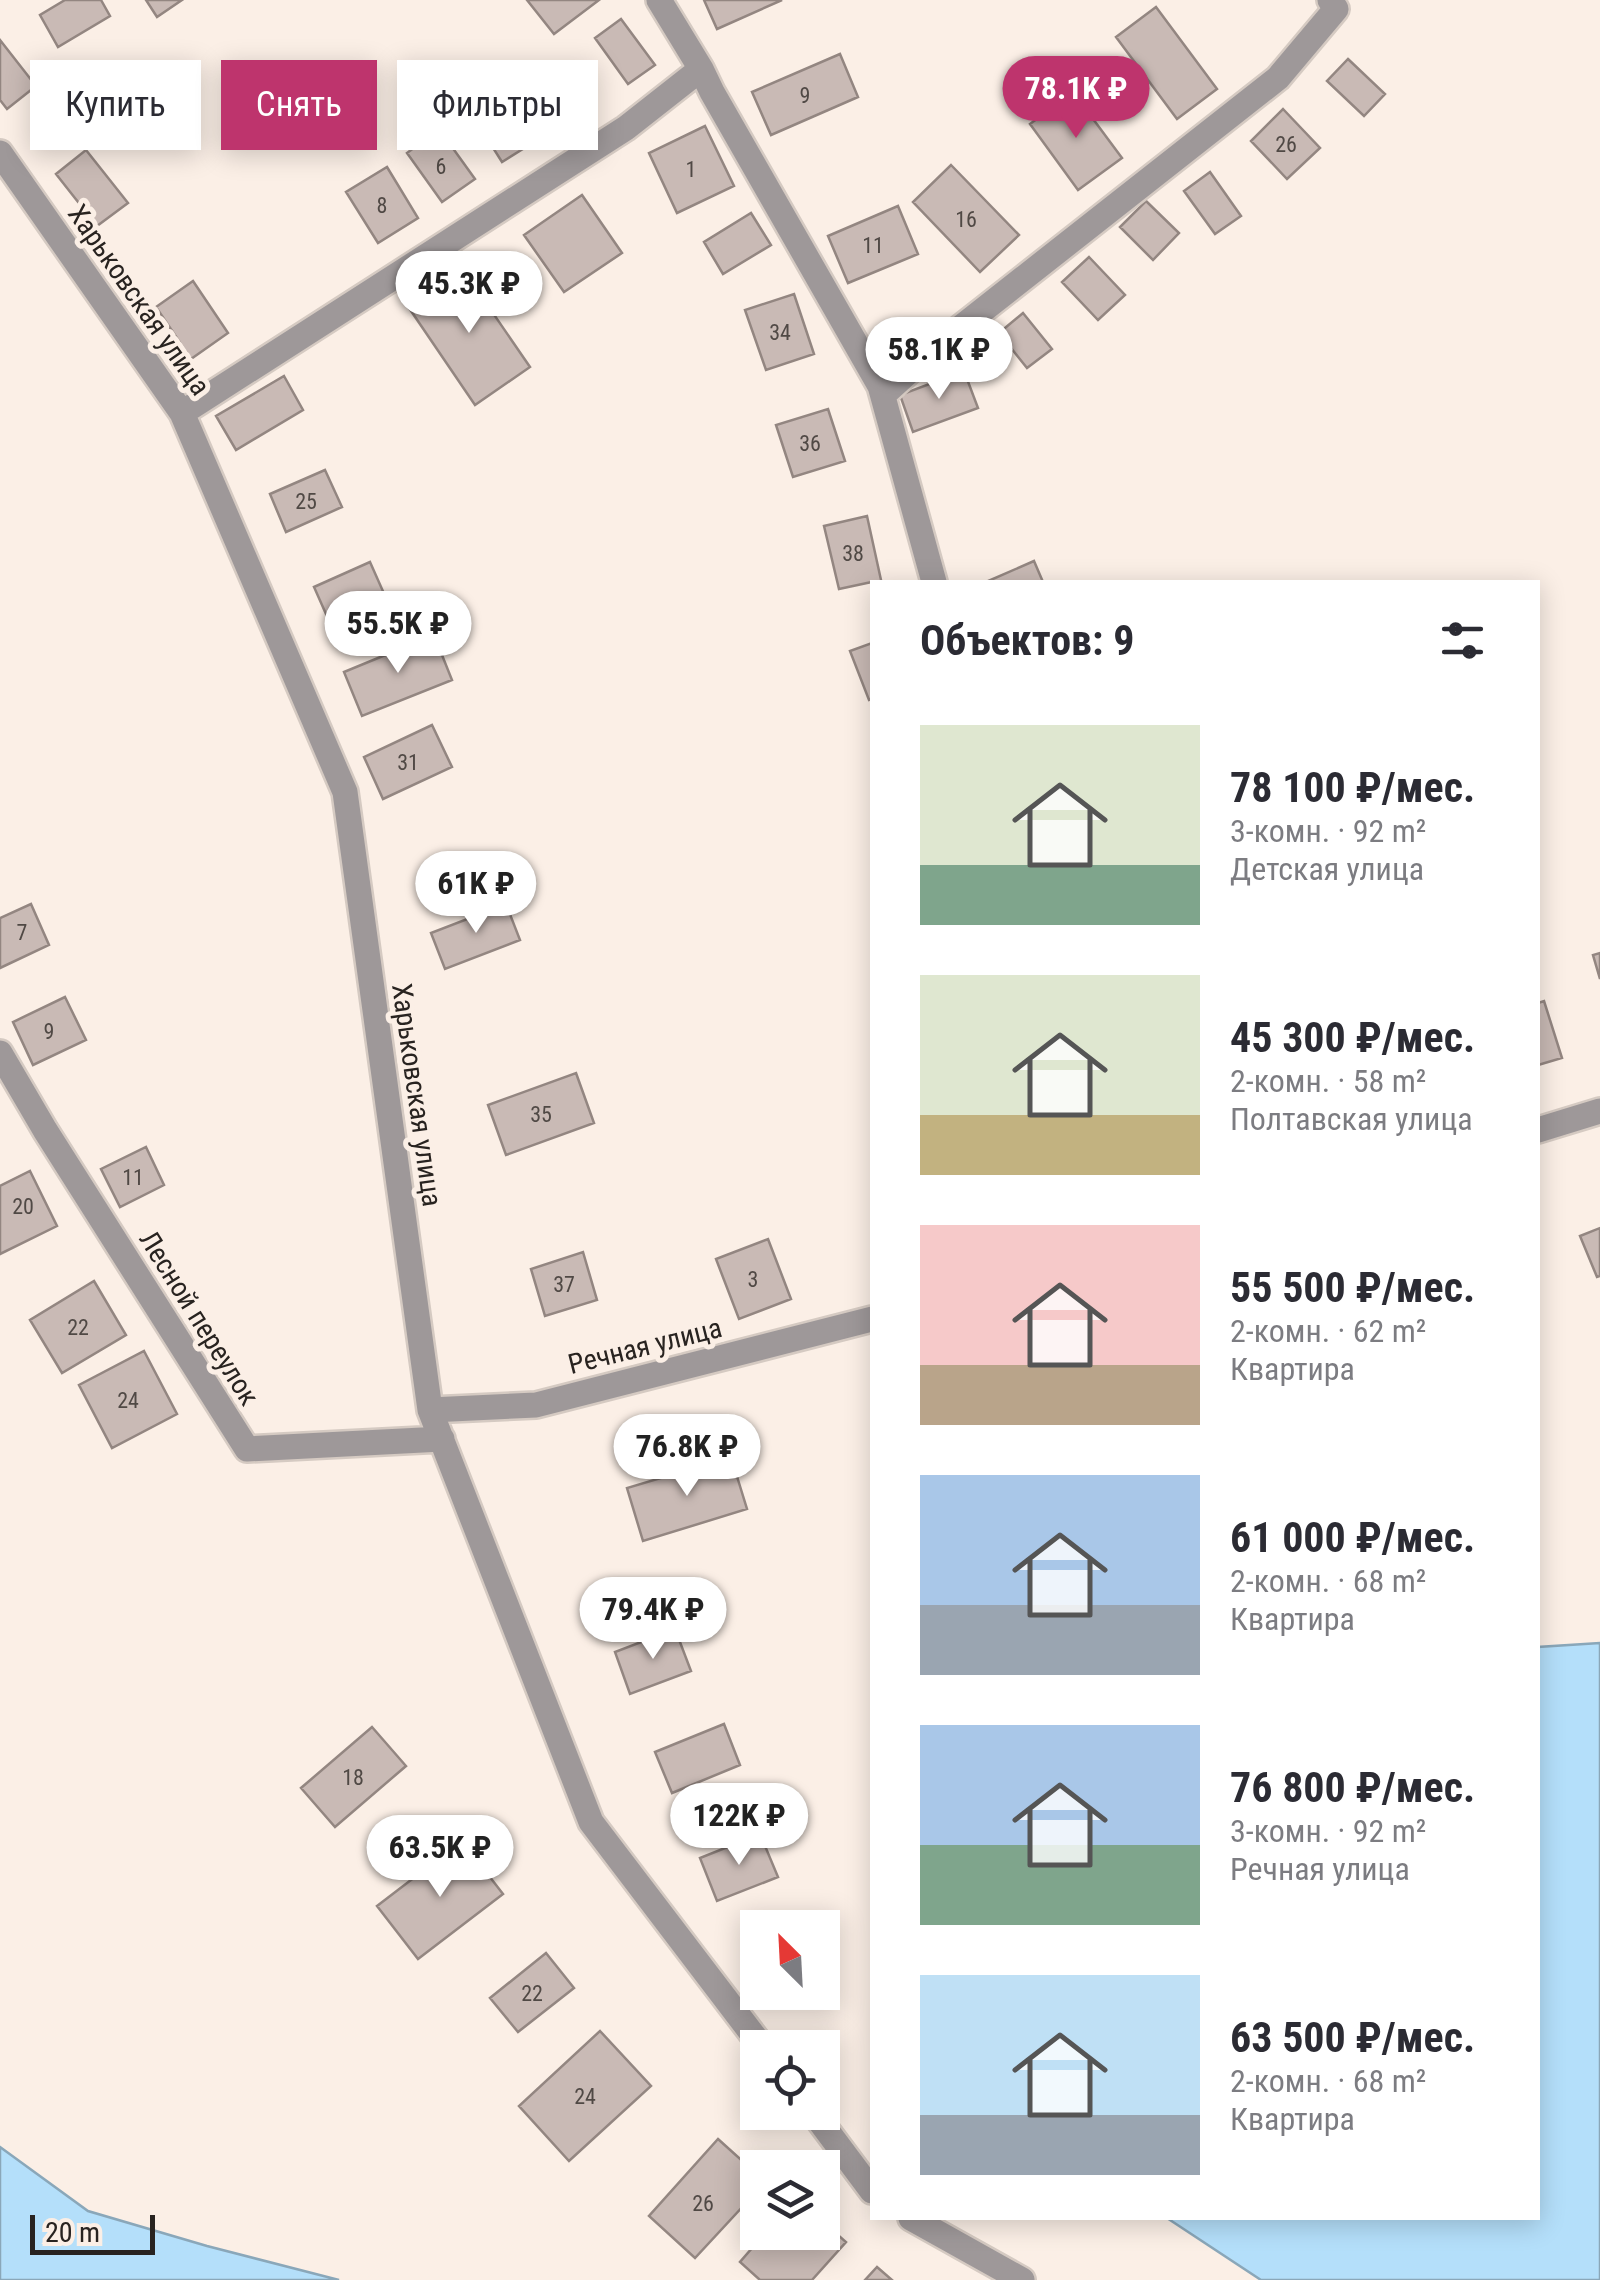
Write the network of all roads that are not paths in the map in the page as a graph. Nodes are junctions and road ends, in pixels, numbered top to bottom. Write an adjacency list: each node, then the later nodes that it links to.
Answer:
1 (659, 0): 3 (street)
2 (1330, 0): 5 (street)
3 (701, 69): 5 (street); 6 (street)
4 (0, 153): 6 (street, Харьковская улица)
5 (882, 395): 7 (street)
6 (182, 413): 12 (street, Харьковская улица)
7 (933, 580)
8 (0, 1053): 13 (street, Лесной переулок)
9 (1600, 1111): 10 (street)
10 (1540, 1129)
11 (870, 1320): 12 (street, Речная улица)
12 (430, 1410): 13 (street, Харьковская улица)
13 (442, 1440): 14 (street, Харьковская улица)
14 (749, 2030)
15 (826, 2130): 16 (street)
16 (870, 2188)
17 (915, 2220): 18 (street)
18 (1022, 2280)

